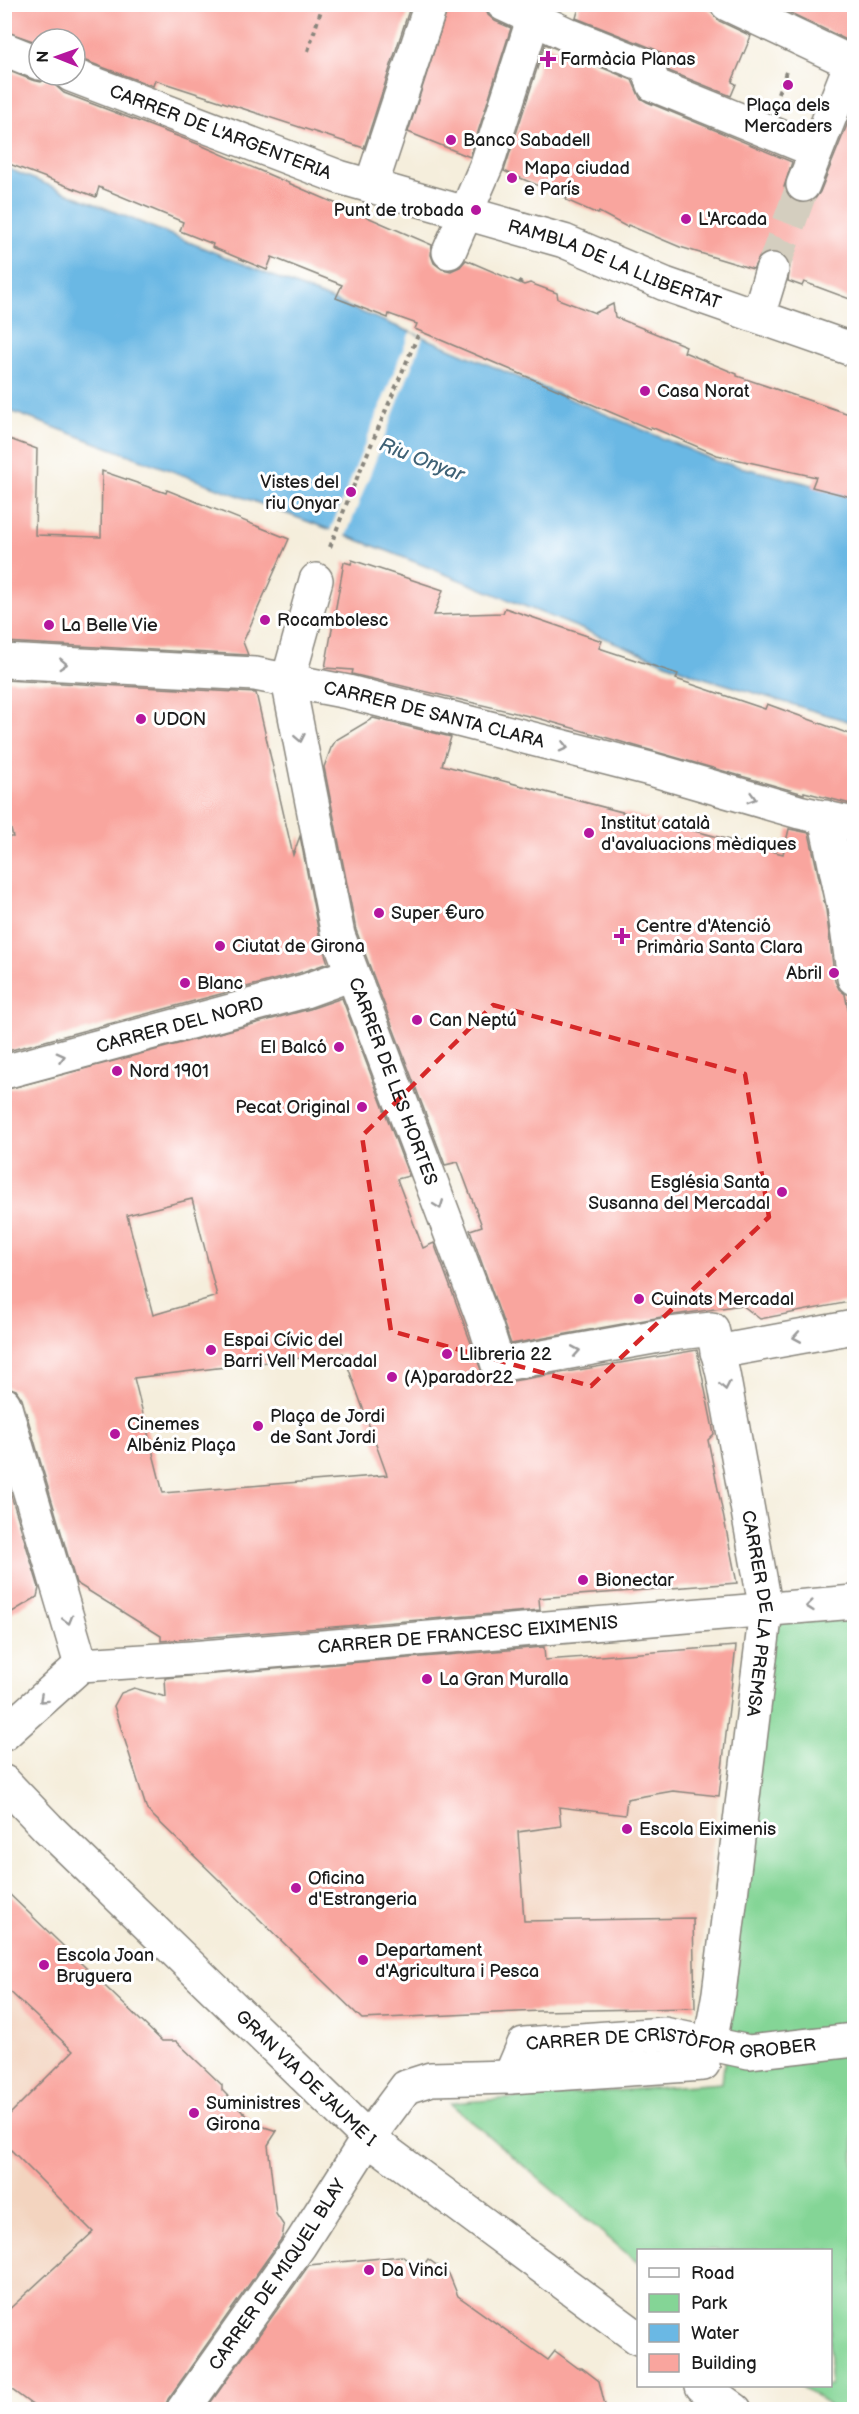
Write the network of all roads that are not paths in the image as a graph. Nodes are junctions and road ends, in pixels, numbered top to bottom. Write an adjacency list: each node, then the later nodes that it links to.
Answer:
1 (431, 4): 11 (street)
2 (503, 4): 4 (street)
3 (747, 9): 7 (street)
4 (536, 11): 9 (street); 12 (street)
5 (4, 49): 6 (street)
6 (27, 58)
7 (853, 63): 9 (street)
8 (87, 81): 11 (street, CARRER DE L'ARGENTERIA)
9 (816, 151): 10 (street)
10 (803, 185)
11 (371, 186): 12 (street, RAMBLA DE LA LLIBERTAT)
12 (466, 213): 13 (street); 15 (street, RAMBLA DE LA LLIBERTAT)
13 (450, 252)
14 (772, 270): 15 (street)
15 (758, 316): 16 (street, RAMBLA DE LA LLIBERTAT)
16 (855, 350)
17 (322, 566): 19 (street, CARRER DE LES HORTES)
18 (4, 661): 19 (street, CARRER DE SANTA CLARA, one-way to 19)
19 (288, 680): 20 (street, CARRER DE SANTA CLARA, one-way to 20); 21 (street, CARRER DE LES HORTES, one-way to 21)
20 (840, 821): 22 (street)
21 (352, 974): 23 (street, CARRER DEL NORD, one-way to 21); 25 (street, CARRER DE LES HORTES, one-way to 25)
22 (855, 978)
23 (4, 1072)
24 (855, 1327): 25 (street, CARRER DE LES HORTES, one-way to 25)
25 (714, 1340): 28 (street, CARRER DE LA PREMSA, one-way to 28)
26 (4, 1404): 29 (street, one-way to 29)
27 (855, 1602): 28 (street, CARRER DE FRANCESC EIXIMENIS, one-way to 28)
28 (766, 1610): 29 (street, CARRER DE FRANCESC EIXIMENIS); 33 (street, CARRER DE LA PREMSA)
29 (81, 1665): 30 (street, one-way to 30)
30 (4, 1734)
31 (4, 1782): 34 (street, GRAN VIA DE JAUME I)
32 (855, 2040): 33 (street, CARRER DE CRISTÒFOR GROBER)
33 (707, 2054): 34 (street, CARRER DE CRISTÒFOR GROBER)
34 (368, 2138): 35 (street, GRAN VIA DE JAUME I); 37 (street, CARRER DE MIQUEL BLAY)
35 (637, 2337)
36 (705, 2387): 38 (street)
37 (183, 2409)
38 (735, 2409)

